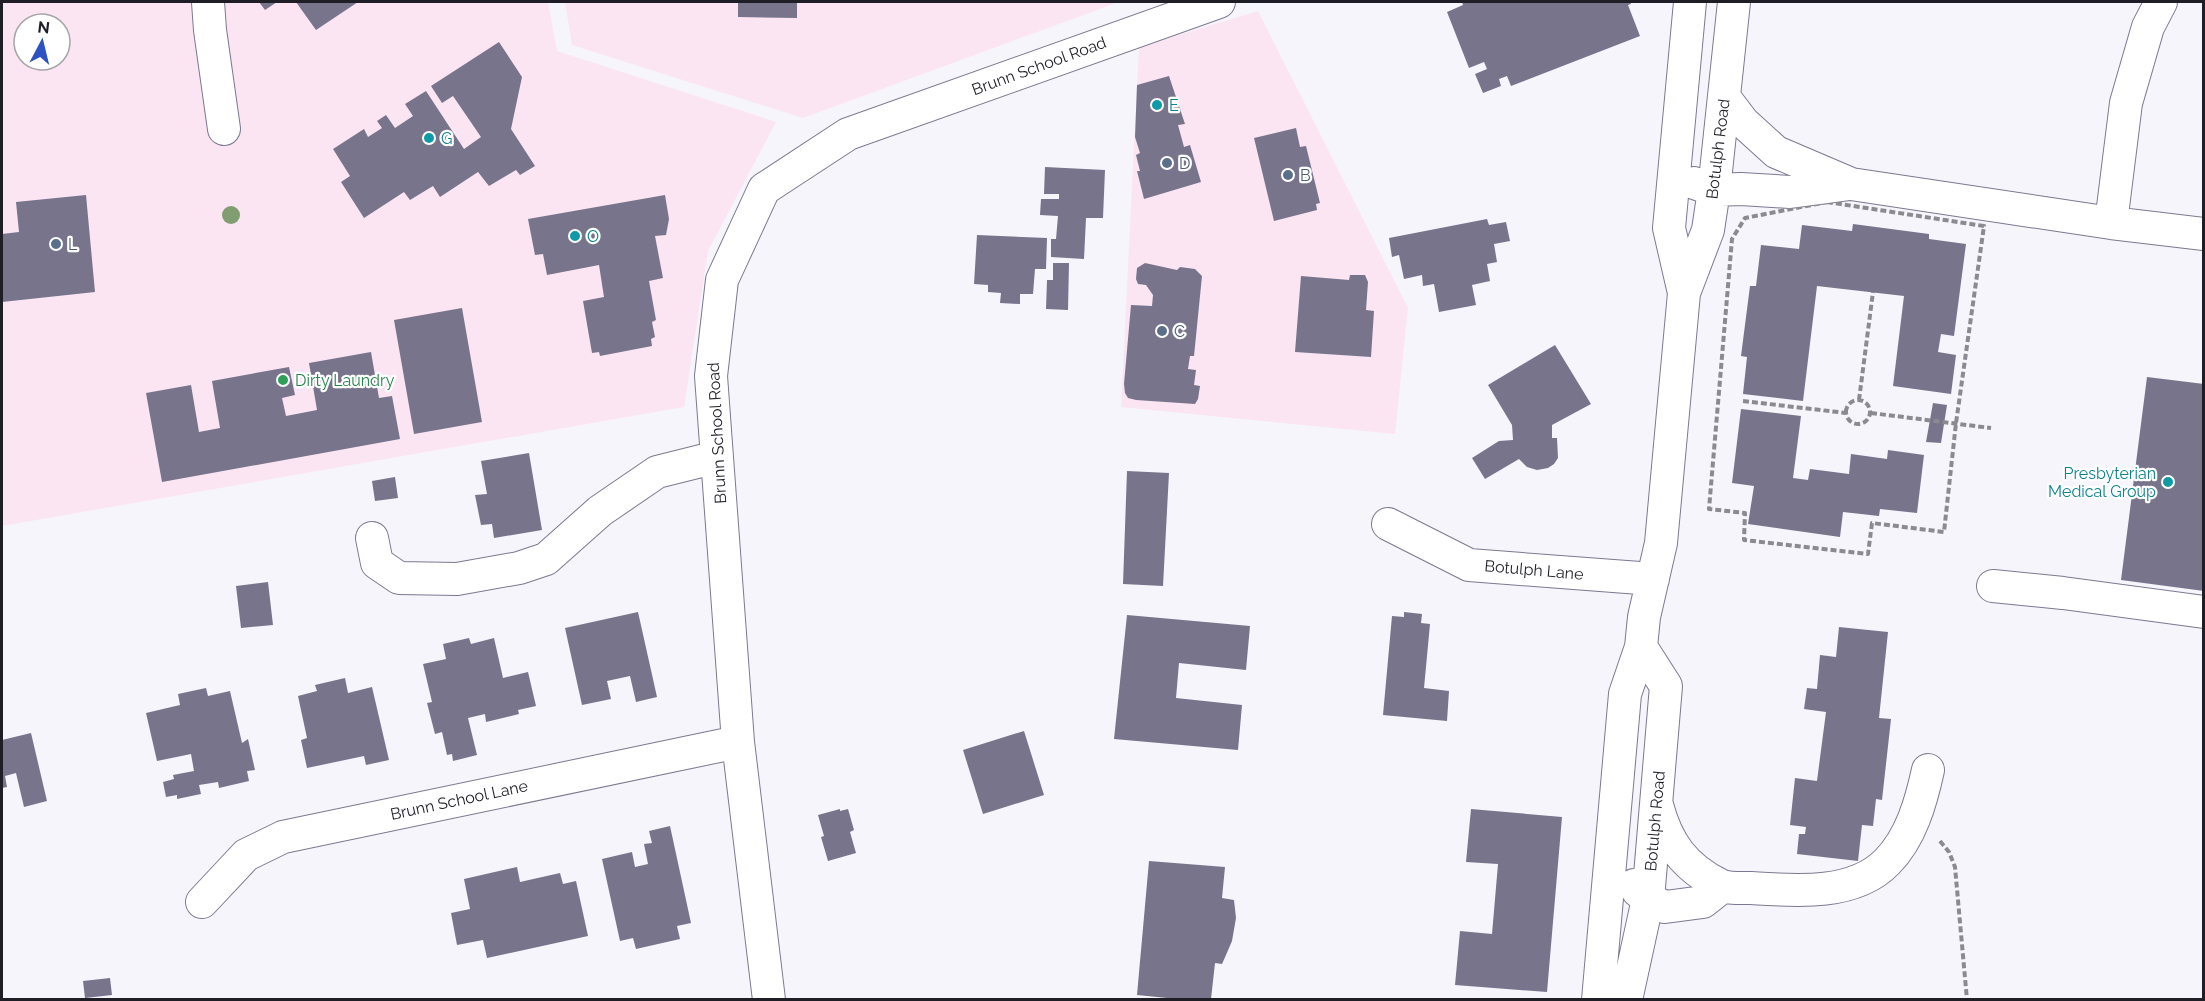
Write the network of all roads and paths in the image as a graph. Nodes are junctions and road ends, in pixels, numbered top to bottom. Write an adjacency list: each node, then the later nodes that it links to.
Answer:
1 (208, 2): 7 (street)
2 (1219, 2): 21 (street, Brunn School Road)
3 (1690, 2): 8 (street, Botulph Road)
4 (1734, 2): 6 (street, Botulph Road)
5 (2161, 2): 11 (street)
6 (1724, 97): 9 (street); 10 (street, Botulph Road)
7 (224, 129)
8 (1674, 176): 10 (street); 14 (street, Botulph Road)
9 (1851, 184): 10 (street); 11 (street)
10 (1714, 190): 14 (street, Botulph Road)
11 (2112, 224): 12 (street)
12 (2204, 234)
13 (1873, 292): 15 (path)
14 (1684, 293): 24 (street, Botulph Road)
15 (1858, 400): 17 (path); 18 (path)
16 (1743, 401): 17 (path)
17 (1846, 413): 18 (path)
18 (1871, 413): 19 (path)
19 (1956, 423): 19 (path); 20 (path)
20 (1991, 428)
21 (717, 457): 23 (street); 29 (street, Brunn School Road)
22 (1388, 524): 24 (street, Botulph Lane)
23 (372, 538)
24 (1653, 579): 27 (street, Botulph Road)
25 (1993, 586): 26 (street)
26 (2204, 612)
27 (1641, 647): 28 (street, Botulph Road); 31 (street, Botulph Road)
28 (1625, 694): 34 (street); 37 (street, Botulph Road)
29 (738, 742): 35 (street, Brunn School Lane); 36 (street, Brunn School Road)
30 (1928, 770): 32 (street)
31 (1657, 805): 33 (street); 34 (street, Botulph Road)
32 (1912, 824): 33 (street); 39 (path)
33 (1722, 887): 34 (street)
34 (1648, 898): 38 (street, Botulph Road)
35 (202, 902)
36 (769, 999)
37 (1598, 999)
38 (1626, 999)
39 (1967, 999)

